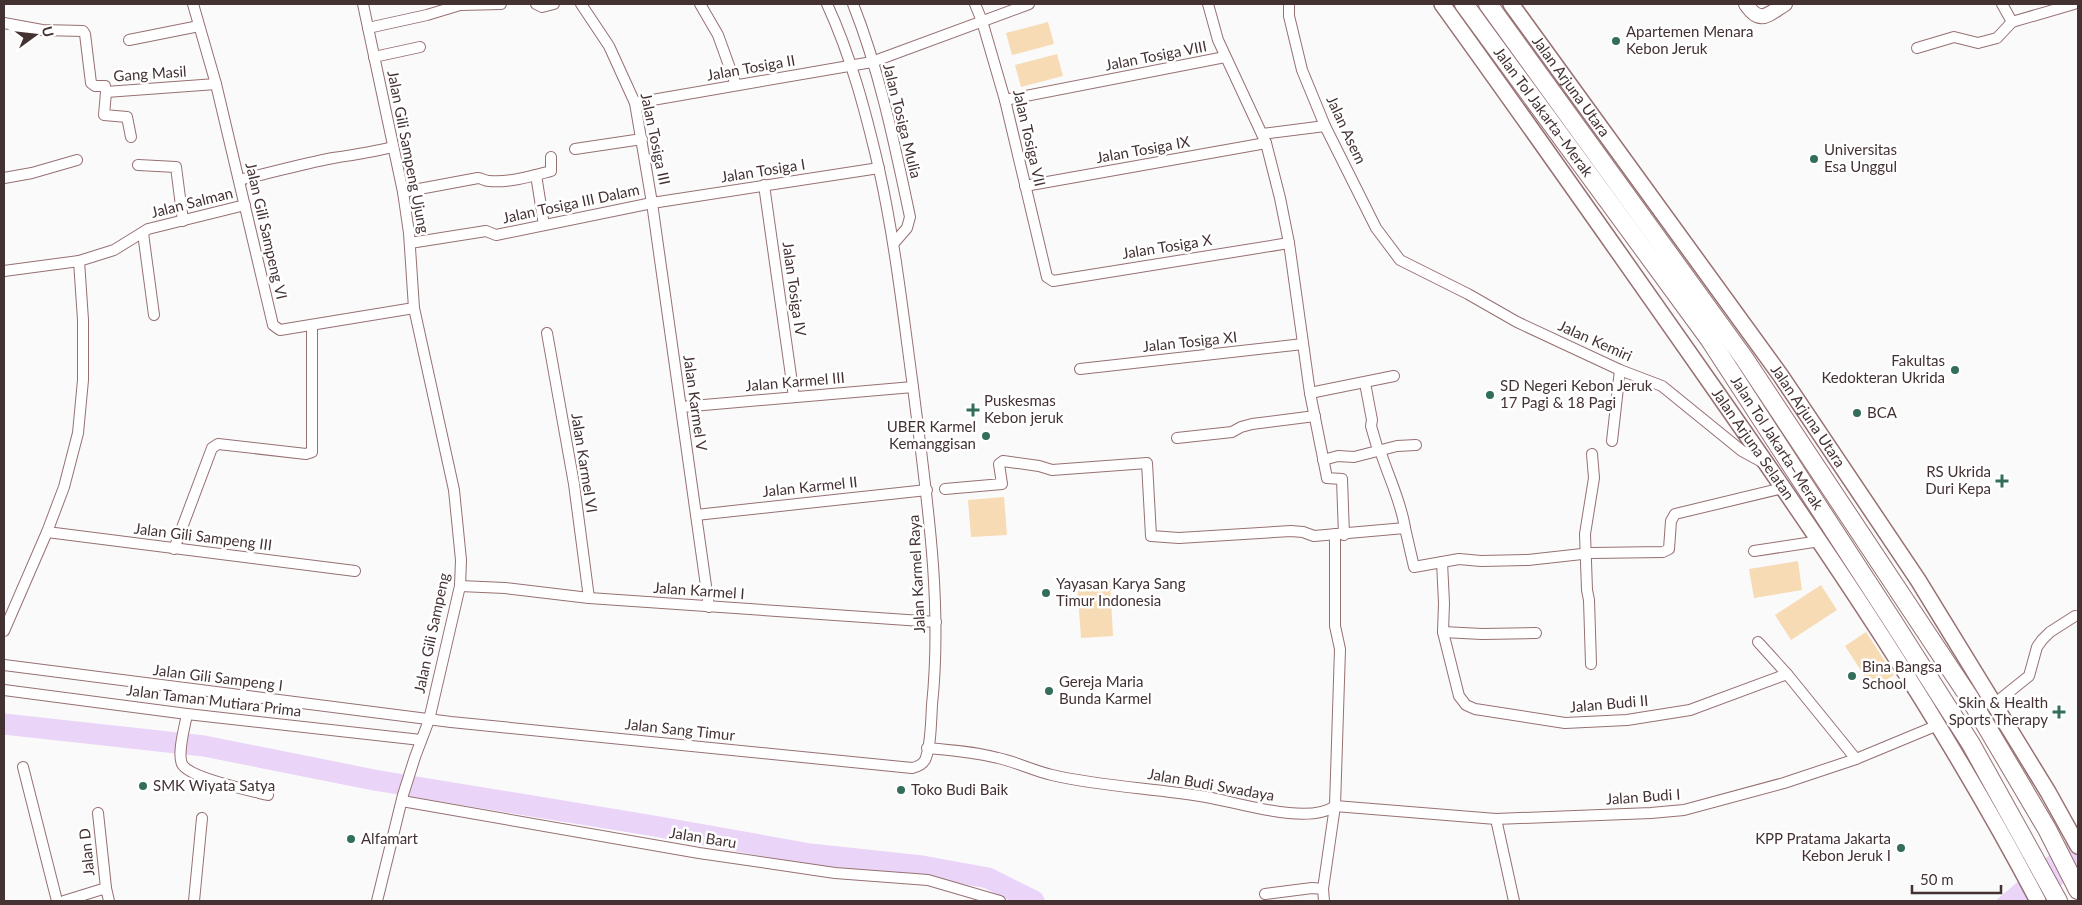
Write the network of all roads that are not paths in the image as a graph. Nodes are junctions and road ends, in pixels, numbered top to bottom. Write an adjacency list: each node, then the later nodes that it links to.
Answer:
1 (192, 4): 26 (street, Jalan Gili Sampeng VI)
2 (363, 4): 27 (street, Jalan Gili Sampeng Ujung)
3 (460, 4): 4 (street); 27 (street)
4 (501, 4)
5 (536, 4): 6 (street)
6 (554, 4)
7 (582, 4): 39 (street, Jalan Tosiga III)
8 (700, 4): 36 (street)
9 (827, 4): 34 (street)
10 (853, 4): 33 (street, Jalan Tosiga Mulia)
11 (975, 4): 23 (street, Jalan Tosiga VII)
12 (1029, 4): 23 (street, Jalan Tosiga II)
13 (1208, 4): 32 (street)
14 (1289, 4): 40 (street, Jalan Asem)
15 (1442, 4): 88 (main road, Jalan Arjuna Selatan)
16 (1464, 4): 131 (highway, Jalan Tol Jakarta–Merak)
17 (1488, 4): 134 (highway, Jalan Tol Jakarta–Merak)
18 (1511, 4): 115 (main road, Jalan Arjuna Utara)
19 (1746, 4): 20 (street)
20 (1784, 4)
21 (2002, 4): 25 (street)
22 (2074, 4): 25 (street)
23 (982, 20): 33 (street, Jalan Tosiga II); 38 (street, Jalan Tosiga VII)
24 (4, 22): 37 (street, Gang Masil)
25 (2012, 22): 30 (street)
26 (199, 26): 28 (street); 35 (street, Jalan Gili Sampeng VI)
27 (368, 28): 31 (street, Jalan Gili Sampeng Ujung)
28 (129, 40)
29 (420, 48): 31 (street)
30 (1916, 48)
31 (374, 57): 44 (street, Jalan Gili Sampeng Ujung)
32 (1226, 58): 38 (street, Jalan Tosiga VIII); 43 (street, Jalan Tosiga VIII)
33 (872, 62): 34 (street, Jalan Tosiga II); 62 (street, Jalan Tosiga Mulia)
34 (852, 65): 36 (street, Jalan Tosiga II); 49 (street)
35 (216, 84): 37 (street, Gang Masil); 52 (street, Jalan Gili Sampeng VI)
36 (736, 85): 39 (street, Jalan Tosiga II)
37 (106, 92): 41 (street)
38 (1005, 100): 54 (street, Jalan Tosiga VII)
39 (635, 104): 42 (street, Jalan Tosiga III)
40 (1326, 126): 43 (street, Jalan Tosiga IX); 64 (street, Jalan Asem)
41 (131, 137)
42 (642, 139): 45 (street); 56 (street, Jalan Tosiga III)
43 (1264, 139): 54 (street, Jalan Tosiga IX); 63 (street, Jalan Tosiga VIII)
44 (393, 147): 52 (street); 55 (street, Jalan Gili Sampeng Ujung)
45 (575, 149)
46 (551, 157): 50 (street)
47 (77, 160): 51 (street)
48 (138, 165): 58 (street)
49 (879, 168): 53 (street, Jalan Tosiga I); 62 (street)
50 (536, 174): 55 (street); 59 (street)
51 (4, 178)
52 (239, 180): 57 (street, Jalan Gili Sampeng VI)
53 (764, 186): 56 (street, Jalan Tosiga I); 79 (street, Jalan Tosiga IV)
54 (1025, 186): 67 (street, Jalan Tosiga VII)
55 (403, 192): 61 (street, Jalan Gili Sampeng Ujung)
56 (652, 203): 59 (street, Jalan Tosiga III Dalam); 80 (street, Jalan Karmel V)
57 (245, 205): 58 (street, Jalan Salman); 70 (street, Jalan Gili Sampeng VI)
58 (183, 221): 60 (street, Jalan Salman)
59 (544, 226): 61 (street, Jalan Tosiga III Dalam)
60 (143, 233): 65 (street, Jalan Salman); 69 (street)
61 (410, 243): 68 (street, Jalan Gili Sampeng Ujung)
62 (894, 243): 77 (street)
63 (1289, 243): 67 (street, Jalan Tosiga X); 72 (street, Jalan Tosiga VIII)
64 (1400, 260): 74 (street, Jalan Kemiri)
65 (79, 261): 66 (street, Jalan Salman); 94 (street)
66 (4, 271)
67 (1049, 280)
68 (414, 308): 70 (street, Jalan Gili Sampeng VI); 102 (street, Jalan Gili Sampeng)
69 (154, 315)
70 (312, 325): 97 (street)
71 (547, 333): 103 (street, Jalan Karmel VI)
72 (1303, 344): 73 (street, Jalan Tosiga XI); 78 (street, Jalan Tosiga VIII)
73 (1080, 369)
74 (1620, 370): 83 (street); 88 (street, Jalan Kemiri)
75 (1394, 376): 76 (street)
76 (1365, 383): 78 (street); 85 (street)
77 (913, 387): 79 (street, Jalan Karmel III); 91 (street, Jalan Karmel Raya)
78 (1310, 394): 81 (street, Jalan Tosiga VIII)
79 (794, 397): 80 (street, Jalan Karmel III)
80 (681, 407): 92 (street, Jalan Karmel V)
81 (1315, 416): 82 (street); 87 (street, Jalan Tosiga VIII)
82 (1178, 438)
83 (1612, 441)
84 (1416, 445): 85 (street)
85 (1379, 450): 87 (street); 93 (street)
86 (1592, 454): 99 (street)
87 (1323, 460): 95 (street)
88 (1767, 465): 89 (main road, Jalan Arjuna Selatan)
89 (1783, 488): 96 (main road, Jalan Arjuna Selatan); 99 (street)
90 (945, 489): 95 (street)
91 (927, 490): 92 (street, Jalan Karmel II); 106 (street, Jalan Karmel Raya)
92 (696, 515): 104 (street, Jalan Karmel V)
93 (1405, 528): 95 (street); 100 (street)
94 (47, 532): 97 (street, Jalan Gili Sampeng III); 107 (street)
95 (1339, 534): 126 (street)
96 (1820, 541): 98 (street); 118 (main road, Jalan Arjuna Selatan)
97 (174, 549): 101 (street, Jalan Gili Sampeng III)
98 (1754, 551)
99 (1586, 553): 100 (street); 111 (street)
100 (1442, 562): 108 (street, Jalan Budi II)
101 (355, 571)
102 (460, 586): 103 (street, Jalan Karmel I); 117 (street, Jalan Gili Sampeng)
103 (589, 598): 104 (street, Jalan Karmel I)
104 (709, 607): 106 (street, Jalan Karmel I)
105 (2075, 616): 115 (street)
106 (936, 622): 120 (street, Jalan Karmel Raya)
107 (4, 631)
108 (1444, 632): 109 (street); 113 (street, Jalan Budi II)
109 (1536, 633)
110 (1758, 642): 113 (street)
111 (1591, 664)
112 (4, 665): 117 (street, Jalan Gili Sampeng I)
113 (1787, 674): 121 (street)
114 (4, 690): 116 (street, Jalan Taman Mutiara Prima)
115 (1994, 704): 130 (main road, Jalan Arjuna Utara)
116 (186, 718): 119 (street, Jalan Taman Mutiara Prima); 124 (street)
117 (429, 720): 119 (street, Jalan Gili Sampeng); 122 (street, Jalan Sang Timur)
118 (1938, 725): 121 (street, Jalan Budi I); 131 (main road, Jalan Arjuna Selatan)
119 (421, 740): 125 (street, Jalan Gili Sampeng)
120 (927, 748): 122 (street, Jalan Karmel Raya); 126 (street, Jalan Budi Swadaya)
121 (1856, 759): 129 (street, Jalan Budi I)
122 (925, 760)
123 (23, 767): 136 (street)
124 (268, 794)
125 (403, 798): 140 (street, Jalan Gili Sampeng); 141 (street, Jalan Baru)
126 (1335, 806): 129 (street, Jalan Budi I); 133 (street)
127 (98, 813): 132 (street, Jalan D)
128 (202, 818): 139 (street)
129 (1496, 819): 143 (street)
130 (2078, 846)
131 (2027, 862): 144 (main road, Jalan Arjuna Selatan); 145 (highway, Jalan Tol Jakarta–Merak)
132 (106, 888): 137 (street); 138 (street, Jalan D)
133 (1323, 890): 135 (street); 142 (street)
134 (2078, 890)
135 (1265, 894)
136 (57, 901)
137 (64, 901)
138 (109, 901)
139 (194, 901)
140 (377, 901)
141 (1000, 901)
142 (1324, 901)
143 (1514, 901)
144 (2038, 901)
145 (2058, 901)

